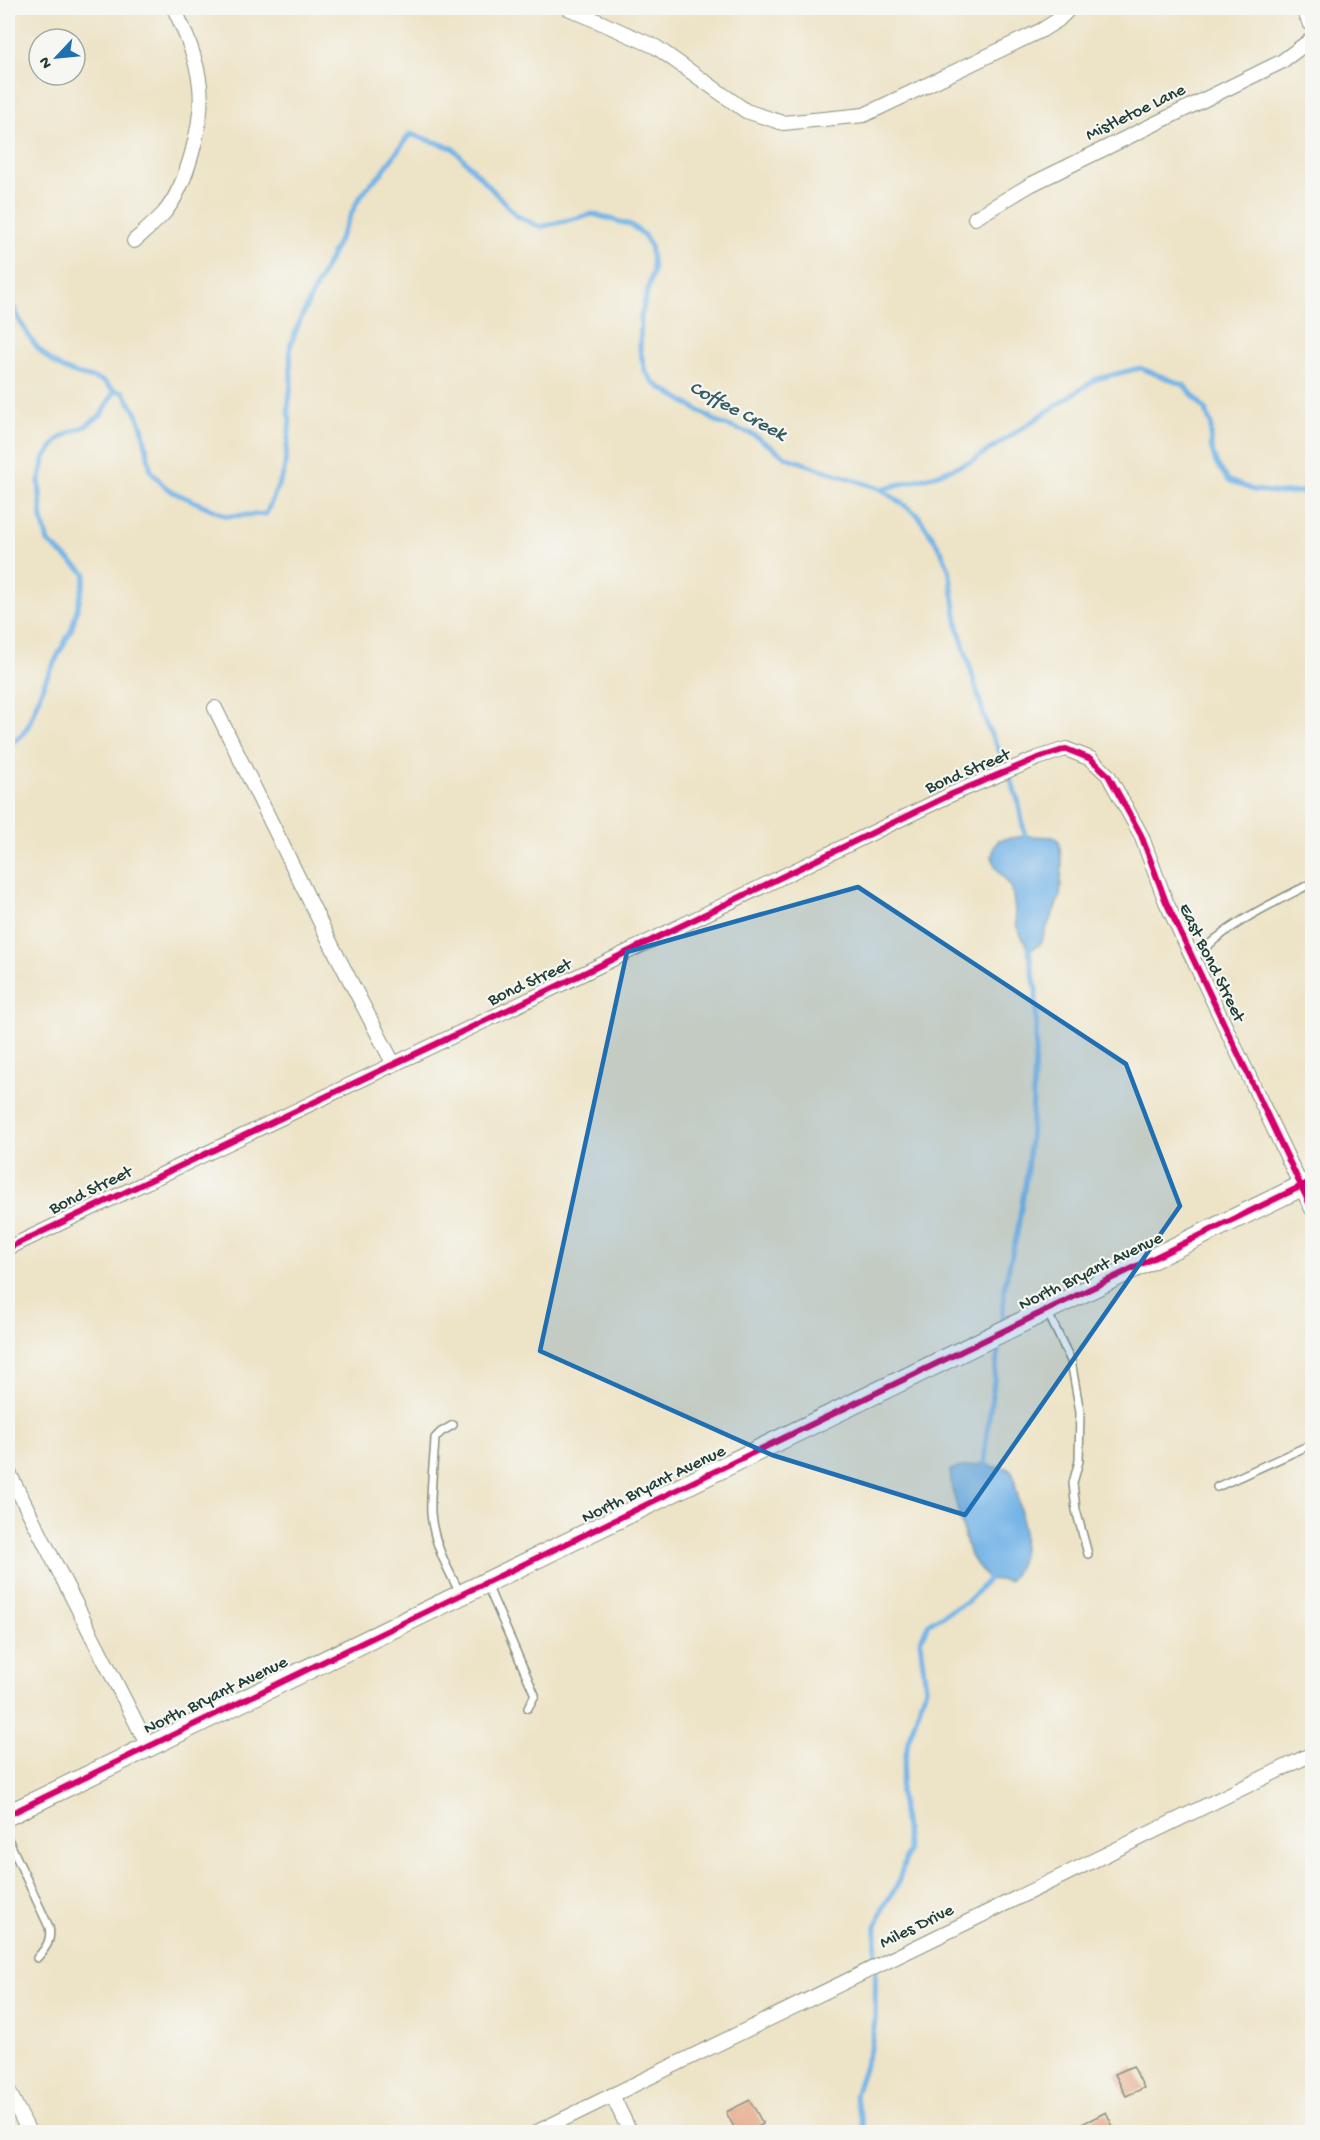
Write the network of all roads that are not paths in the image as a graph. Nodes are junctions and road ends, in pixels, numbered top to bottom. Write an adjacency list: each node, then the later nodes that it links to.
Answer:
1 (174, 8): 8 (street)
2 (568, 8): 3 (street)
3 (1070, 8)
4 (1306, 8): 5 (street)
5 (1312, 21)
6 (1312, 39): 7 (street, Mistletoe Lane)
7 (975, 218)
8 (134, 241)
9 (215, 708): 13 (street)
10 (1066, 749): 12 (street, East Bond Street); 13 (street, Bond Street)
11 (1312, 883): 12 (lane)
12 (1193, 960): 14 (street, East Bond Street)
13 (393, 1063): 16 (street, Bond Street)
14 (1307, 1184): 15 (street, East Bond Street); 17 (street, North Bryant Avenue)
15 (1312, 1209)
16 (8, 1248)
17 (1047, 1310): 22 (lane); 23 (street, North Bryant Avenue)
18 (453, 1425): 24 (lane)
19 (1312, 1444): 21 (lane)
20 (8, 1471): 26 (street)
21 (1217, 1487)
22 (1088, 1554)
23 (486, 1583): 24 (street, North Bryant Avenue); 25 (lane)
24 (461, 1595): 26 (street, North Bryant Avenue)
25 (528, 1708)
26 (148, 1746): 28 (street, North Bryant Avenue)
27 (1312, 1754): 32 (street, Miles Drive)
28 (8, 1815)
29 (8, 1839): 30 (lane)
30 (37, 1958)
31 (8, 2090): 33 (street)
32 (612, 2095): 34 (street, Miles Drive); 35 (street)
33 (29, 2133)
34 (537, 2133)
35 (630, 2133)

